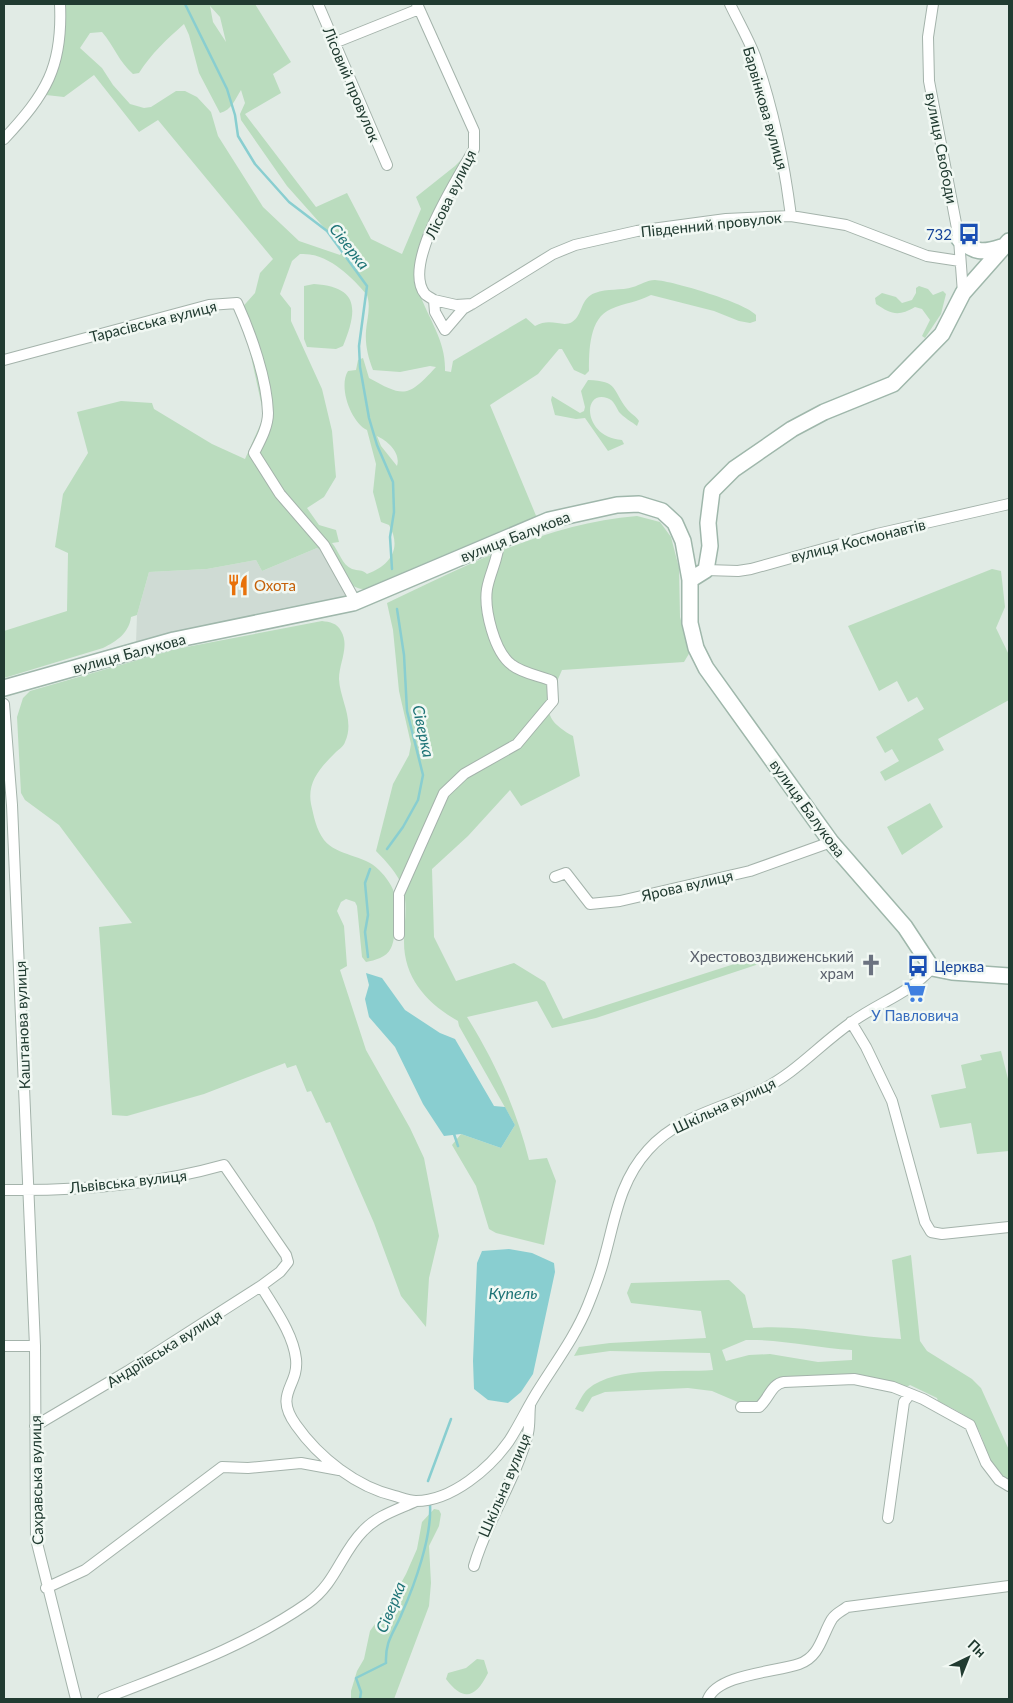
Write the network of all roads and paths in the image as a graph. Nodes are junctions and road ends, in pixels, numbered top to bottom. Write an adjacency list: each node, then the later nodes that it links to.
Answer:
1 (60, 4): 7 (street)
2 (318, 4): 6 (street, Лісовий провулок)
3 (730, 4): 9 (street, Барвінкова вулиця)
4 (932, 4): 10 (street, вулиця Свободи)
5 (418, 6): 6 (street); 14 (street, Лісова вулиця)
6 (334, 43): 8 (street, Лісовий провулок)
7 (4, 139)
8 (386, 165)
9 (791, 216): 12 (street, Південний провулок); 15 (street, Південний провулок)
10 (959, 239): 11 (main road); 12 (street, вулиця Свободи)
11 (1005, 244): 13 (main road)
12 (960, 261): 13 (street, вулиця Свободи)
13 (963, 293): 19 (main road)
14 (434, 300): 15 (street); 15 (street, Південний провулок)
15 (472, 304)
16 (4, 360): 21 (street, Тарасівська вулиця)
17 (1009, 504): 19 (street, вулиця Космонавтів)
18 (499, 540): 20 (main road, вулиця Балукова); 21 (main road, вулиця Балукова); 26 (street)
19 (706, 570): 20 (main road)
20 (690, 580): 24 (main road, вулиця Балукова)
21 (353, 603): 22 (main road, вулиця Балукова)
22 (4, 688)
23 (4, 704): 31 (street, Каштанова вулиця)
24 (831, 842): 25 (street, Ярова вулиця); 27 (main road, вулиця Балукова)
25 (555, 877)
26 (399, 935)
27 (932, 968): 28 (main road); 29 (street, Шкільна вулиця)
28 (1009, 976)
29 (851, 1022): 32 (street); 38 (street, Шкільна вулиця)
30 (4, 1190): 31 (street, Львівська вулиця)
31 (28, 1190): 33 (street, Львівська вулиця); 36 (street, Каштанова вулиця)
32 (1009, 1227)
33 (288, 1262): 34 (street, Андріївська вулиця)
34 (261, 1286): 40 (street, Андріївська вулиця); 41 (street, Шкільна вулиця)
35 (4, 1346): 36 (street)
36 (35, 1346): 40 (street, Сахравська вулиця)
37 (910, 1394): 39 (street); 42 (street); 44 (street)
38 (530, 1403): 43 (street, Шкільна вулиця); 45 (street, Шкільна вулиця)
39 (741, 1407)
40 (35, 1426): 47 (street, Сахравська вулиця)
41 (340, 1470): 43 (street, Шкільна вулиця); 47 (street)
42 (1009, 1486)
43 (416, 1501): 49 (street)
44 (888, 1518)
45 (474, 1566)
46 (1009, 1586): 50 (street)
47 (46, 1588): 48 (street, Сахравська вулиця)
48 (76, 1699)
49 (103, 1699)
50 (708, 1699)

